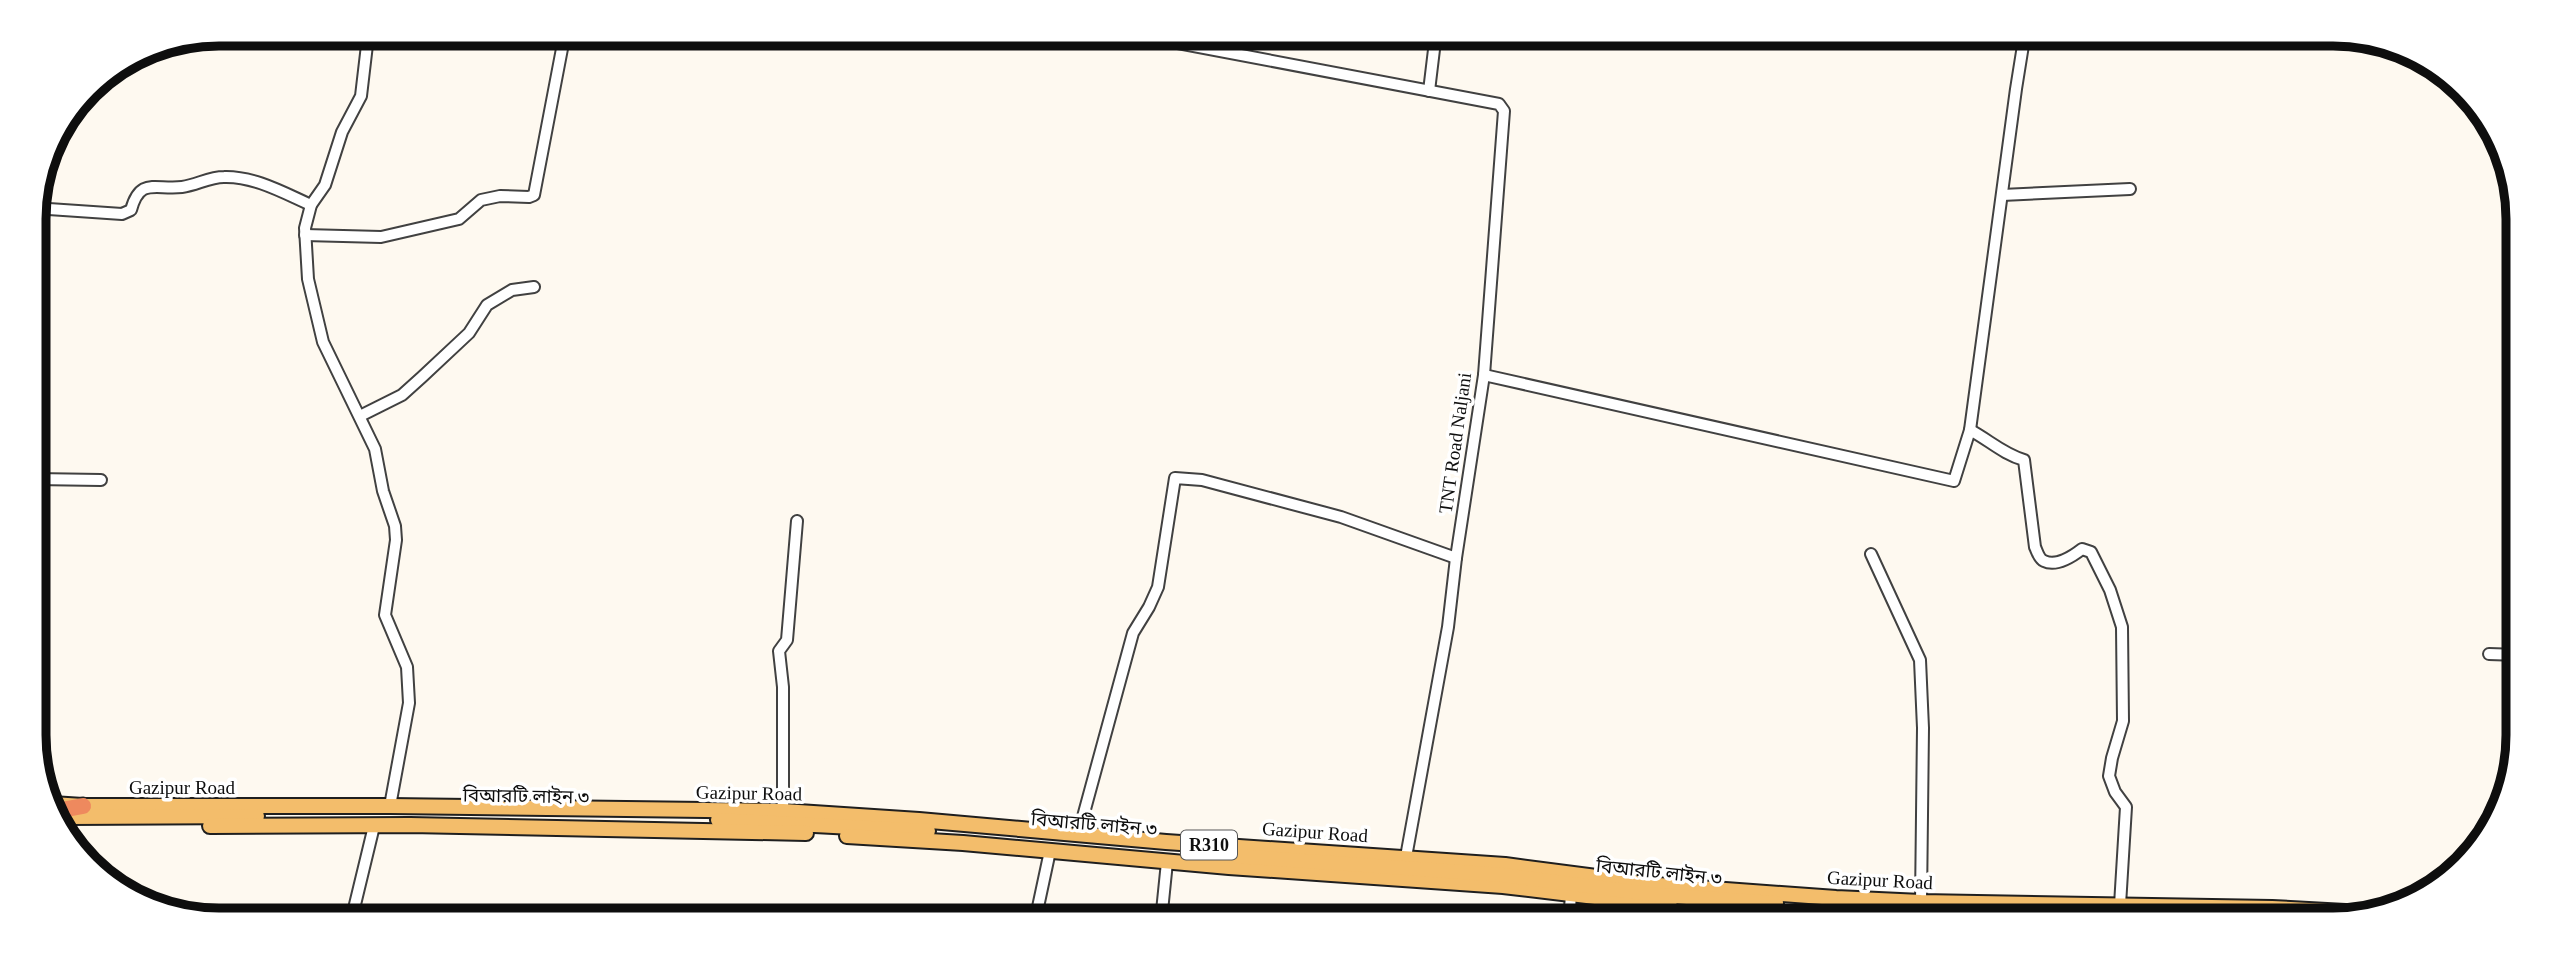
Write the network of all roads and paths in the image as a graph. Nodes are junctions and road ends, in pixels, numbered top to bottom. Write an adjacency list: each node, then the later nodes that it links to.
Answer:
1 (367, 46): 9 (street)
2 (563, 46): 11 (street)
3 (1193, 46): 6 (street, TNT Road Naljani)
4 (1434, 46): 6 (street)
5 (2023, 46): 8 (street)
6 (1429, 91): 13 (street, TNT Road Naljani)
7 (2130, 189): 8 (street)
8 (2001, 195): 15 (street)
9 (311, 205): 10 (street); 11 (street)
10 (46, 209)
11 (305, 235): 14 (street)
12 (534, 287): 14 (street)
13 (1483, 375): 15 (street); 20 (street, TNT Road Naljani)
14 (360, 416): 25 (street)
15 (1970, 430): 37 (street)
16 (46, 479): 17 (street)
17 (101, 480)
18 (797, 522): 26 (street)
19 (1871, 554): 36 (street)
20 (1456, 558): 31 (street); 33 (street, TNT Road Naljani)
21 (2489, 654): 22 (street)
22 (2506, 655)
23 (60, 805): 24 (main road, Gazipur Road / R310)
24 (83, 806): 25 (main road, Gazipur Road / R310); 27 (highway)
25 (390, 806): 26 (main road, Gazipur Road / R310)
26 (783, 811): 31 (main road, Gazipur Road / R310)
27 (64, 814)
28 (65, 816): 30 (main road, Gazipur Road / R310)
29 (65, 816): 43 (main road, বিআরটি লাইন ৩)
30 (373, 826): 32 (main road, Gazipur Road / R310); 38 (street)
31 (1078, 835): 33 (main road, Gazipur Road / R310)
32 (1050, 851): 34 (main road, Gazipur Road / R310); 39 (street)
33 (1406, 857): 36 (main road, Gazipur Road / R310)
34 (1167, 862): 35 (main road, Gazipur Road / R310); 40 (street)
35 (1571, 895): 41 (street); 42 (main road, Gazipur Road / R310)
36 (1921, 902): 37 (main road, Gazipur Road / R310)
37 (2120, 905): 44 (main road, Gazipur Road / R310)
38 (354, 908)
39 (1038, 908)
40 (1162, 908)
41 (1570, 908)
42 (1711, 908)
43 (1877, 908)
44 (2212, 908)

